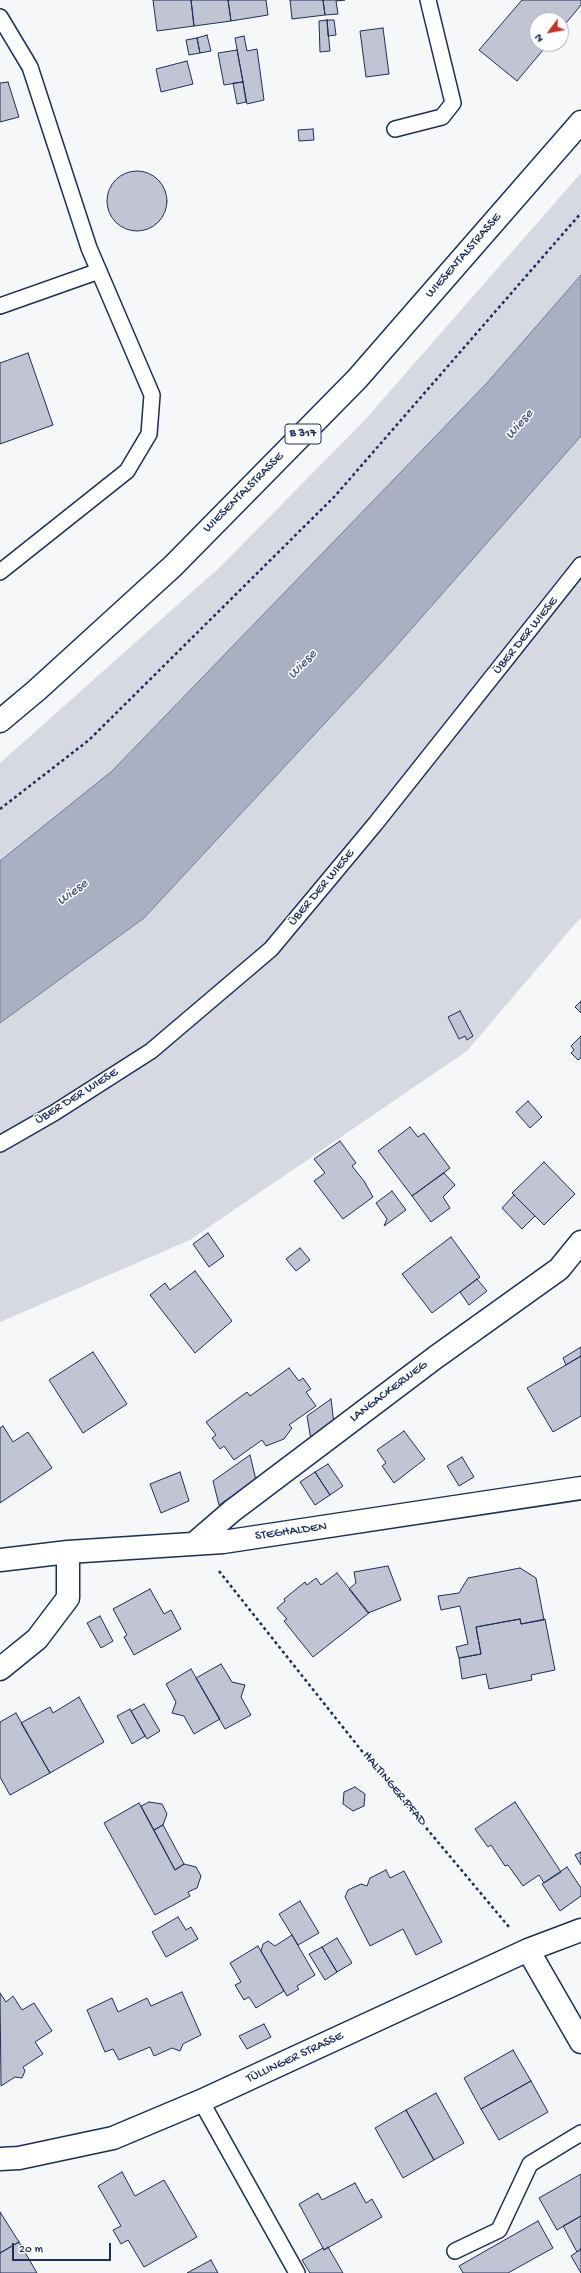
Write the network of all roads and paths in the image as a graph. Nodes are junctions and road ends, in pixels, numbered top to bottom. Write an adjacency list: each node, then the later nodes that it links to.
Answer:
1 (428, 0): 4 (lane)
2 (0, 17): 6 (lane)
3 (581, 122): 10 (street, WIESENTALSTRASSE / B 317)
4 (395, 129)
5 (581, 213): 11 (path)
6 (99, 271): 7 (lane); 9 (lane)
7 (0, 306)
8 (581, 565): 12 (lane, ÜBER DER WIESE)
9 (0, 572)
10 (0, 721)
11 (0, 809)
12 (0, 1144)
13 (581, 1242): 15 (street, LANGACKERWEG)
14 (581, 1488): 15 (street, STEGHALDEN)
15 (196, 1542): 16 (street, STEGHALDEN); 20 (path, HALTINGER PFAD)
16 (68, 1552): 17 (street, STEGHALDEN); 18 (street)
17 (0, 1560)
18 (0, 1670)
19 (581, 1930): 20 (street, TÜLLINGER STRASSE)
20 (528, 1950): 21 (street); 22 (street, TÜLLINGER STRASSE)
21 (581, 2042)
22 (201, 2101): 24 (street, TÜLLINGER STRASSE); 26 (lane)
23 (581, 2133): 25 (lane)
24 (0, 2159)
25 (455, 2251)
26 (297, 2273)

